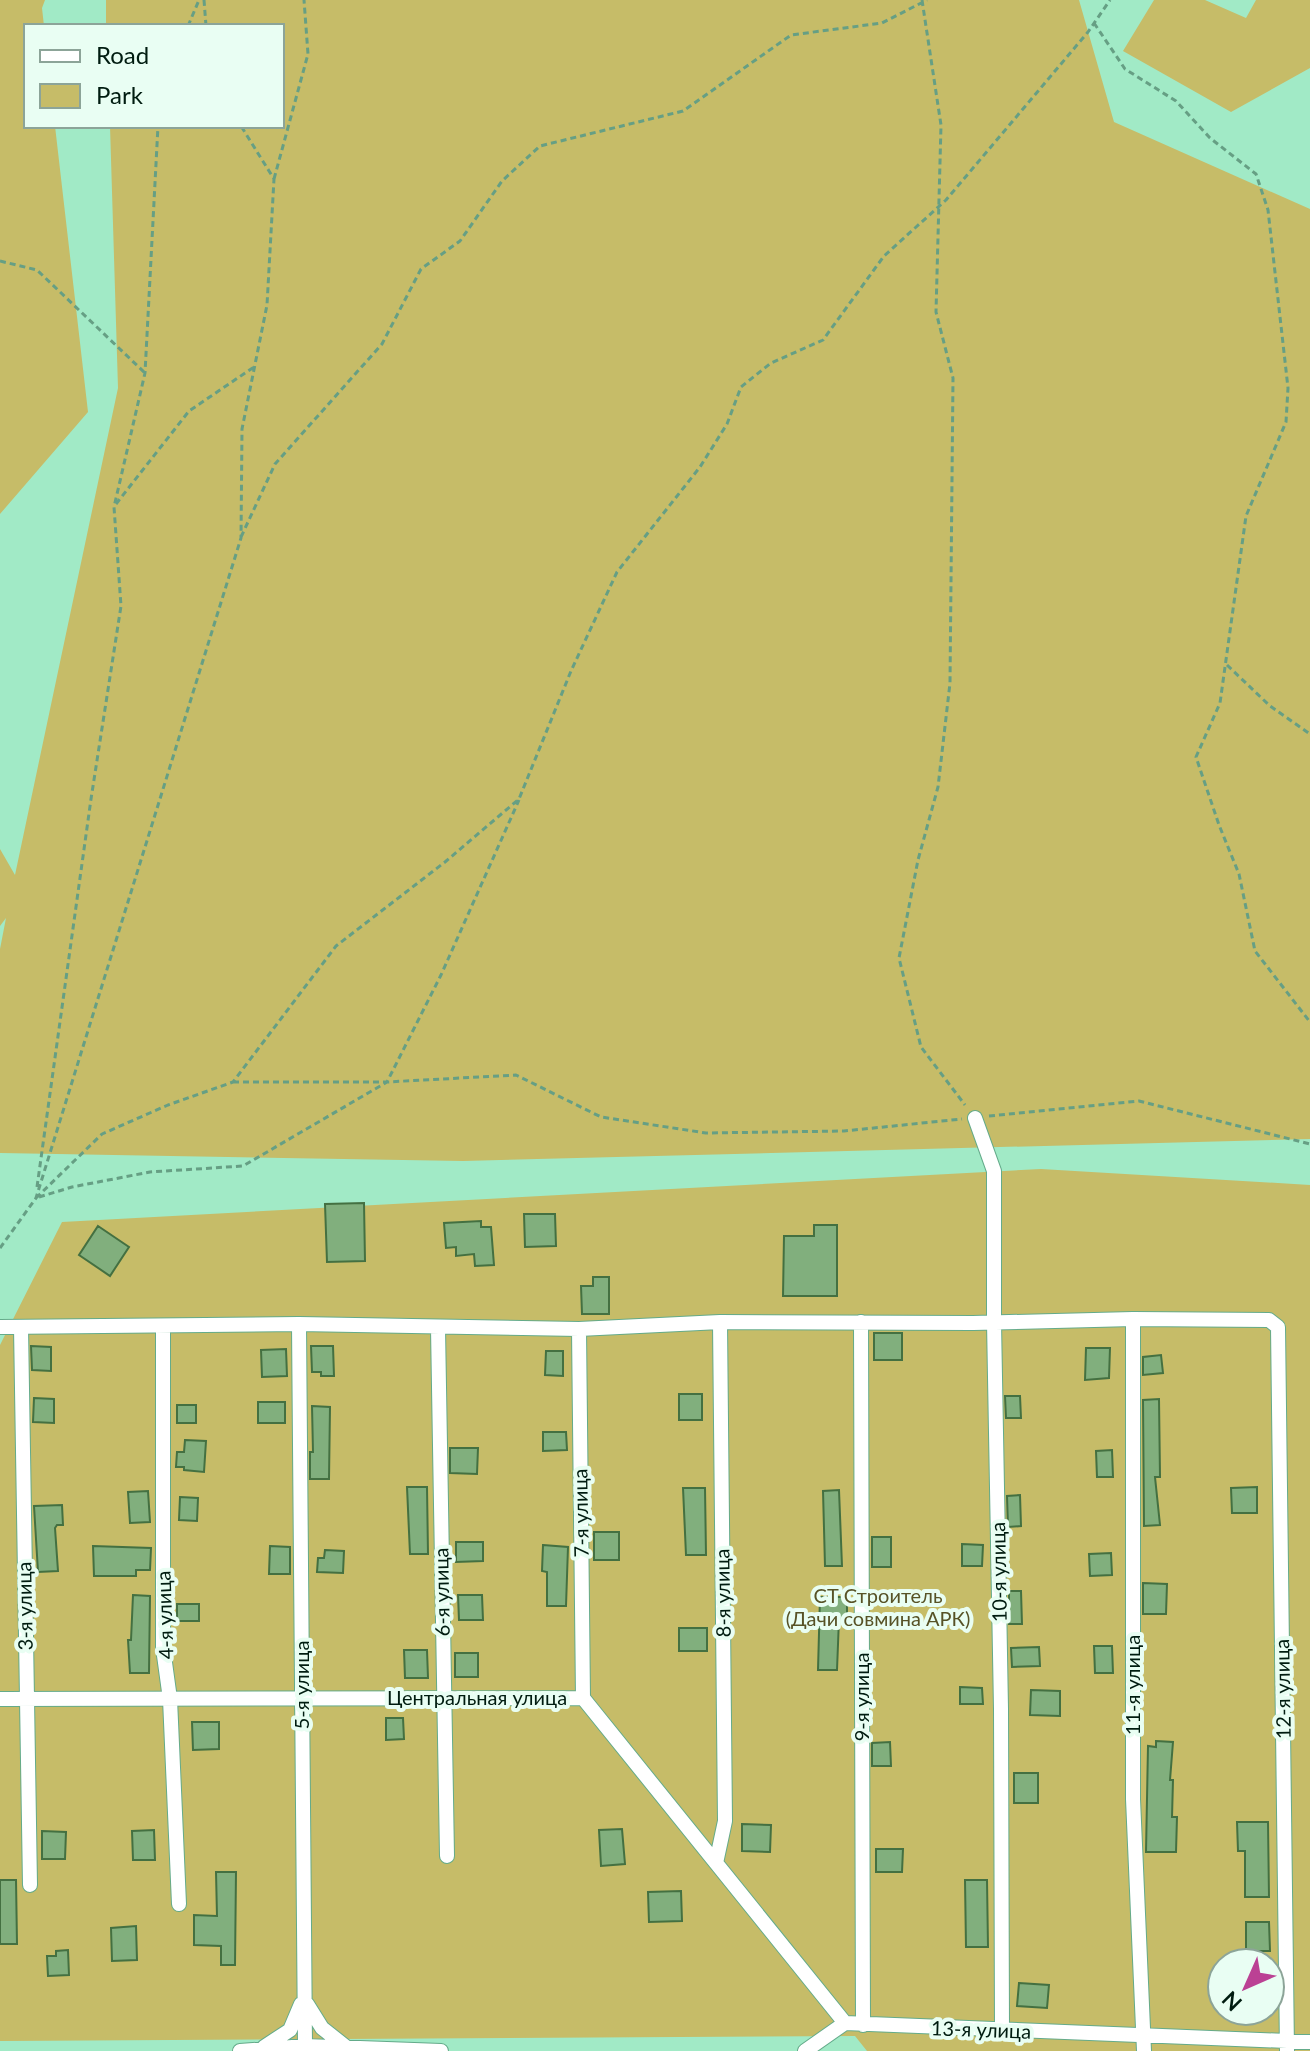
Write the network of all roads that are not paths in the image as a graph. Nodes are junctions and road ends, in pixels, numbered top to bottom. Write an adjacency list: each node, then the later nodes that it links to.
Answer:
1 (975, 1118): 5 (street, 10-я улица)
2 (1133, 1319): 5 (street); 27 (street, 11-я улица); 29 (street, 12-я улица)
3 (720, 1322): 4 (street); 11 (street); 19 (street, 8-я улица)
4 (861, 1322): 5 (street); 24 (street, 9-я улица)
5 (994, 1322): 25 (street, 10-я улица)
6 (299, 1324): 7 (street); 10 (street); 12 (street, 5-я улица)
7 (163, 1326): 9 (street); 17 (street, 4-я улица)
8 (0, 1327): 9 (street)
9 (21, 1327): 16 (street, 3-я улица)
10 (438, 1328): 11 (street); 13 (street, 6-я улица)
11 (579, 1329): 14 (street, 7-я улица)
12 (302, 1698): 13 (street, Центральная улица); 17 (street, Центральная улица); 22 (street, 5-я улица)
13 (443, 1698): 14 (street, Центральная улица); 18 (street, 6-я улица)
14 (583, 1698): 19 (street, Центральная улица)
15 (0, 1699): 16 (street, Центральная улица)
16 (27, 1699): 17 (street, Центральная улица); 20 (street, 3-я улица)
17 (170, 1699): 21 (street, 4-я улица)
18 (447, 1856)
19 (716, 1863): 23 (street, Центральная улица)
20 (30, 1885)
21 (179, 1904)
22 (304, 1996): 28 (street, 5-я улица); 30 (street); 31 (street)
23 (845, 2023): 24 (street, 13-я улица); 34 (street)
24 (863, 2025): 25 (street, 13-я улица)
25 (1002, 2030): 27 (street, 13-я улица)
26 (1310, 2042): 29 (street, 13-я улица)
27 (1144, 2044): 29 (street, 13-я улица)
28 (305, 2046): 30 (street); 31 (street)
29 (1288, 2047)
30 (347, 2048): 33 (street)
31 (259, 2049): 32 (street)
32 (240, 2051)
33 (441, 2051)
34 (805, 2051)

